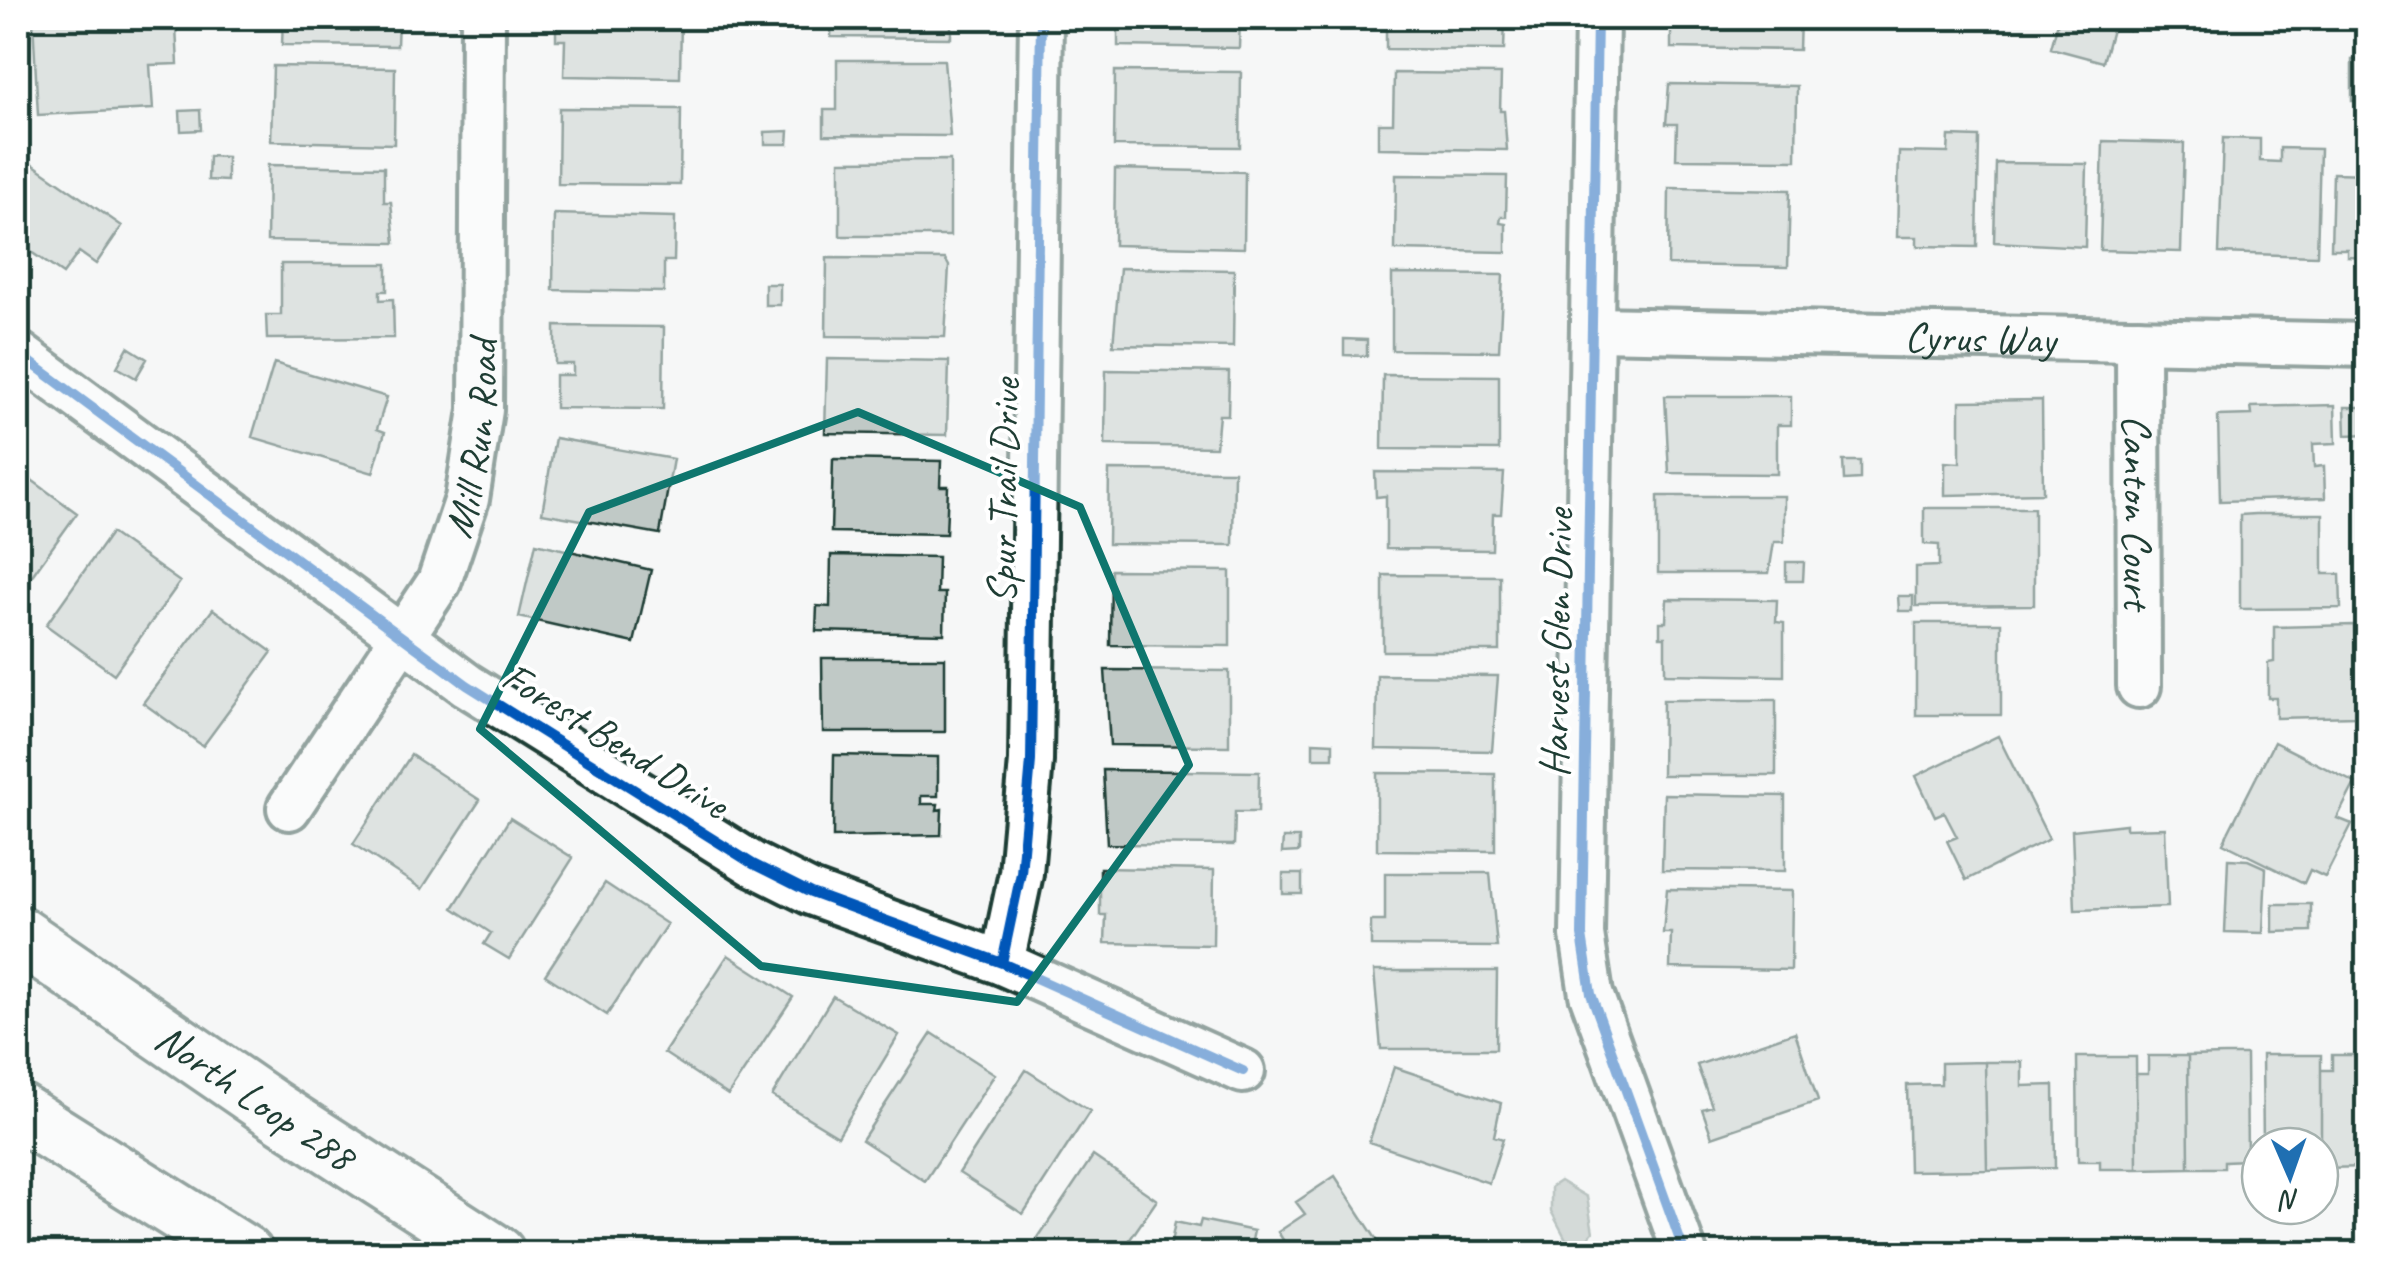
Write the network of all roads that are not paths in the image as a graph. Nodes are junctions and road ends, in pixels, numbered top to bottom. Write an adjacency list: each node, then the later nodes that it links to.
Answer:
1 (483, 18): 8 (street, Mill Run Road)
2 (1042, 18): 12 (street, Spur Trail Drive)
3 (1597, 18): 4 (street, Harvest Glen Drive)
4 (1594, 328): 5 (street, Cyrus Way); 17 (street, Harvest Glen Drive)
5 (2138, 340): 6 (street, Cyrus Way); 9 (street, Canton Court)
6 (2368, 345)
7 (18, 353): 8 (street, Forest Bend Drive)
8 (403, 639): 10 (street, Mill Run Road); 12 (street, Forest Bend Drive)
9 (2139, 686)
10 (289, 808)
11 (18, 934): 16 (highway, North Loop 288)
12 (1002, 963): 13 (street, Forest Bend Drive)
13 (1243, 1070)
14 (18, 1110): 15 (highway)
15 (245, 1254)
16 (497, 1254)
17 (1684, 1254)

